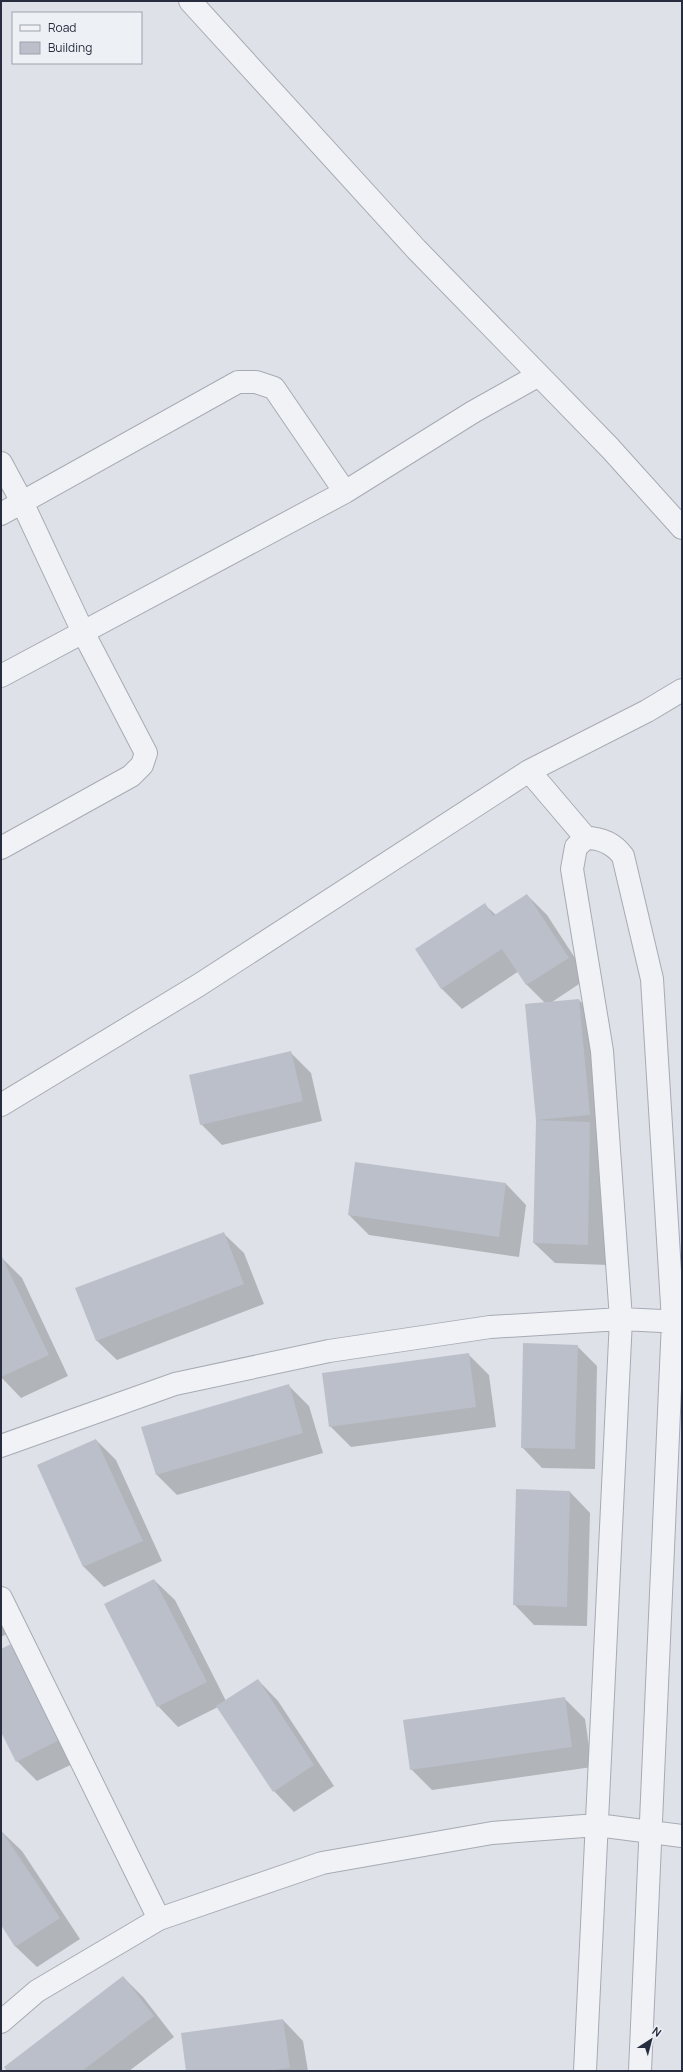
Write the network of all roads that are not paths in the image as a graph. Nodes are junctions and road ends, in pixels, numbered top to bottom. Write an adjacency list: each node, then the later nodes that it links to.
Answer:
1 (190, 1): 2 (street)
2 (539, 375): 4 (street); 7 (street)
3 (1, 463): 5 (street)
4 (345, 492): 5 (street); 8 (street)
5 (22, 502): 6 (street); 8 (street)
6 (1, 514)
7 (682, 528)
8 (83, 632): 9 (street); 13 (street)
9 (1, 676)
10 (682, 690): 11 (street)
11 (528, 771): 12 (street); 14 (street)
12 (586, 838): 15 (street); 16 (street)
13 (1, 848)
14 (1, 1105)
15 (621, 1319): 16 (street); 17 (street); 19 (street)
16 (677, 1322): 20 (street)
17 (1, 1446)
18 (1, 1598): 22 (street)
19 (597, 1825): 20 (street); 22 (street); 24 (street)
20 (652, 1832): 21 (street); 25 (street)
21 (682, 1836)
22 (159, 1919): 23 (street)
23 (1, 2022)
24 (585, 2071)
25 (640, 2071)

